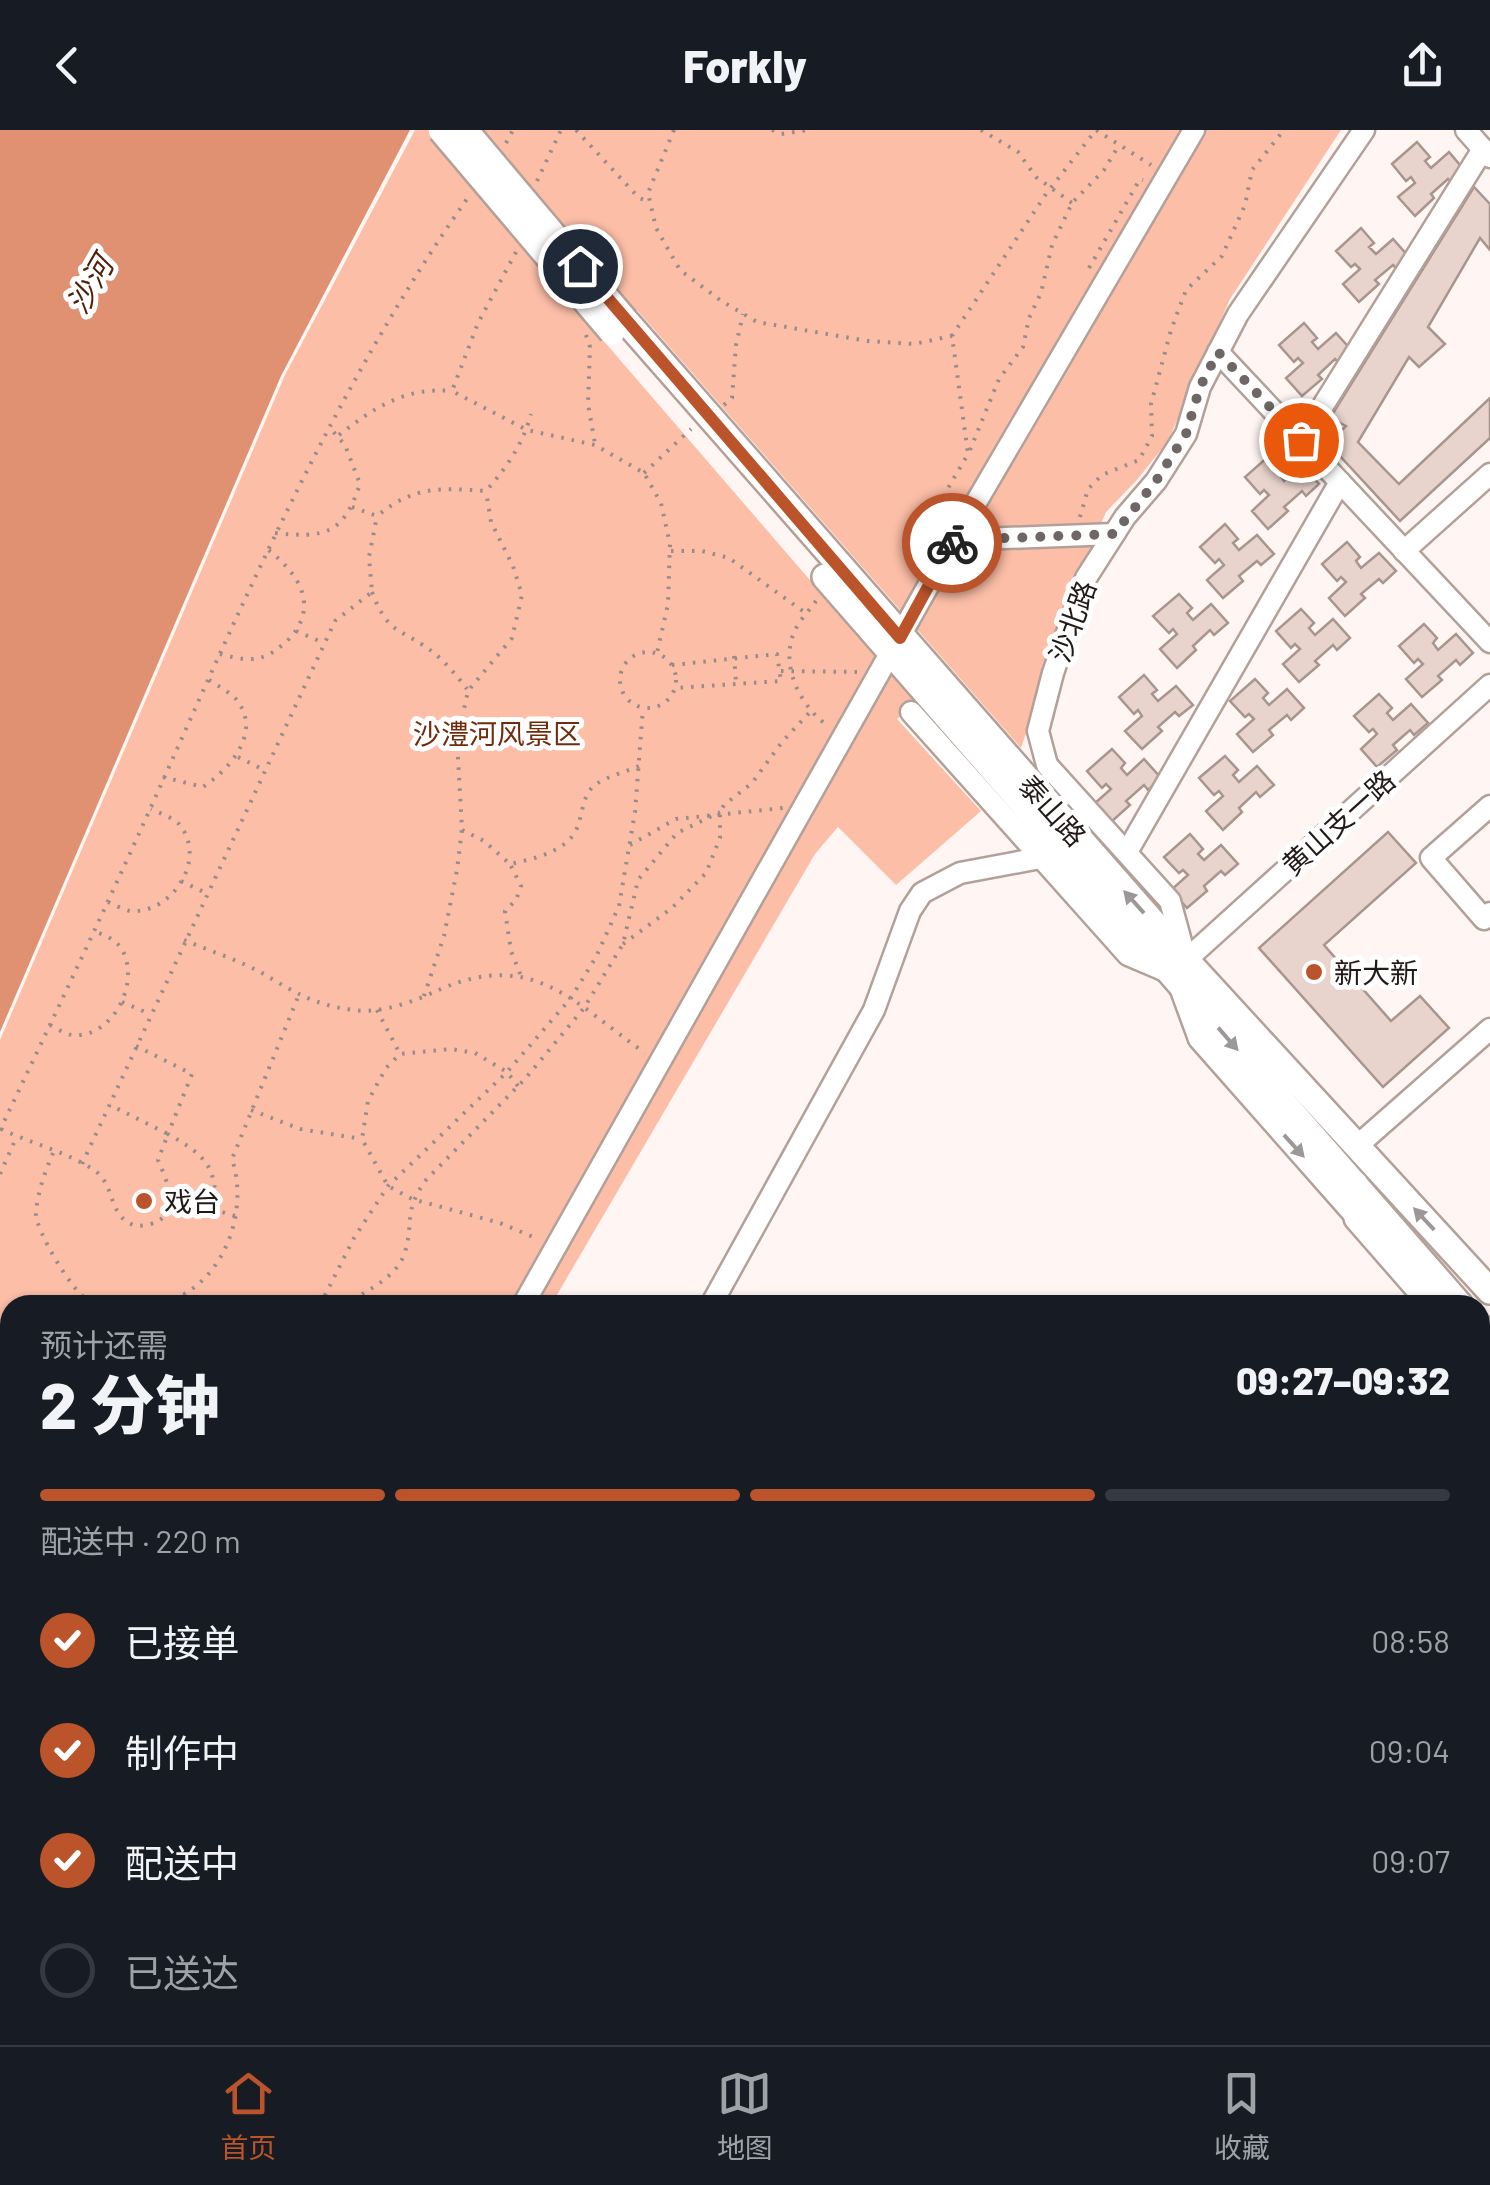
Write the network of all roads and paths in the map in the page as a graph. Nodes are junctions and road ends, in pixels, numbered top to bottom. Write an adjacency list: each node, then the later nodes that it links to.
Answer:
1 (441, 130): 26 (main road, bridge)
2 (465, 130): 26 (main road, bridge)
3 (513, 130): 17 (path)
4 (561, 130): 20 (path)
5 (576, 130): 22 (path)
6 (674, 130): 22 (path)
7 (772, 130): 8 (path)
8 (808, 130)
9 (981, 130): 14 (path)
10 (1194, 130): 18 (street)
11 (1284, 130): 49 (path)
12 (1364, 130): 29 (street, 沙北路)
13 (1466, 130): 16 (street)
14 (992, 132): 19 (path)
15 (1119, 145): 18 (path); 19 (path); 23 (path)
16 (1486, 153): 37 (street)
17 (498, 154)
18 (1168, 175): 50 (street)
19 (1051, 189): 23 (path); 28 (path)
20 (534, 193)
21 (469, 196): 34 (path)
22 (650, 202): 25 (path)
23 (1072, 203): 39 (path)
24 (518, 250): 30 (path)
25 (743, 314): 28 (path); 31 (path)
26 (619, 326): 33 (main road, 泰山路); 62 (main road, 泰山路)
27 (582, 327): 38 (path)
28 (952, 336): 39 (path)
29 (1218, 352): 37 (street); 48 (street, 沙北路)
30 (452, 391): 35 (path); 36 (path)
31 (732, 398)
32 (531, 414): 35 (path)
33 (694, 426): 40 (path); 62 (main road, 泰山路)
34 (330, 428): 36 (path); 47 (path)
35 (527, 430): 38 (path); 43 (path)
36 (339, 435): 44 (path)
37 (1301, 440): 42 (street)
38 (595, 446): 40 (path)
39 (968, 454): 46 (path)
40 (644, 473): 53 (path)
41 (1490, 474): 52 (street)
42 (1340, 482): 52 (street); 86 (street)
43 (486, 491): 45 (path); 71 (path)
44 (352, 507): 45 (path); 47 (path)
45 (377, 516): 54 (path)
46 (946, 518)
47 (275, 533): 51 (path)
48 (1114, 534): 49 (street); 86 (street, 沙北路)
49 (1076, 536): 50 (street)
50 (954, 540): 62 (street)
51 (268, 550): 57 (path); 61 (path)
52 (1404, 550): 58 (street)
53 (670, 551): 56 (path); 60 (path)
54 (372, 592): 59 (path); 71 (path)
55 (817, 600): 56 (path)
56 (807, 614): 66 (path)
57 (296, 631): 59 (path); 61 (path)
58 (1490, 642)
59 (324, 644): 78 (path)
60 (657, 653): 64 (path); 72 (path)
61 (220, 654): 67 (path)
62 (891, 655): 66 (path); 75 (street); 96 (main road, 泰山路)
63 (734, 656): 64 (path); 65 (path); 68 (path)
64 (672, 664): 70 (path)
65 (779, 671): 66 (path); 68 (path)
66 (792, 671): 73 (path)
67 (208, 679): 76 (path); 79 (path)
68 (736, 683): 70 (path)
69 (1490, 685): 96 (street, 黄山支一路)
70 (676, 688): 72 (path)
71 (468, 690): 84 (path)
72 (643, 708): 77 (path)
73 (810, 712): 75 (path); 83 (path)
74 (911, 712): 87 (street)
75 (845, 738): 80 (street)
76 (238, 757): 78 (path); 79 (path)
77 (639, 766): 85 (path); 88 (path)
78 (264, 770): 90 (path)
79 (163, 778): 82 (path)
80 (806, 806): 83 (path); 109 (street)
81 (1490, 806): 92 (street)
82 (150, 809): 89 (path); 91 (path)
83 (720, 812): 85 (path); 95 (path); 95 (path)
84 (462, 830): 88 (path); 99 (path)
85 (630, 845): 100 (path)
86 (1127, 852): 96 (street, 沙北路)
87 (1040, 858): 96 (street); 134 (street)
88 (510, 864): 97 (path)
89 (181, 881): 90 (path); 91 (path)
90 (206, 894): 94 (path)
91 (108, 902): 93 (path)
92 (1490, 913)
93 (94, 931): 101 (path); 105 (path)
94 (184, 940): 98 (path); 104 (path)
95 (623, 944): 102 (path)
96 (1178, 972): 118 (main road, 泰山路); 122 (main road, 泰山路, one-way to 122); 126 (street, 沙北路, one-way to 126)
97 (521, 976): 99 (path); 100 (path)
98 (298, 996): 103 (path); 113 (path)
99 (424, 996): 103 (path)
100 (571, 998): 102 (path); 110 (path)
101 (122, 1002): 104 (path); 105 (path)
102 (584, 1008): 109 (path); 111 (path)
103 (377, 1010): 108 (path)
104 (151, 1014): 107 (path)
105 (50, 1025): 114 (path)
106 (1490, 1029): 118 (street)
107 (136, 1046): 112 (path); 115 (path)
108 (400, 1054): 110 (path); 117 (path)
109 (660, 1064): 127 (street)
110 (506, 1072): 111 (path); 123 (path)
111 (518, 1086): 124 (path)
112 (110, 1105): 115 (path); 120 (path)
113 (250, 1110): 117 (path); 125 (path)
114 (0, 1129): 116 (path)
115 (168, 1134): 120 (path); 125 (path)
116 (17, 1136): 119 (path); 121 (path)
117 (362, 1139): 123 (path)
118 (1357, 1146): 128 (main road, 泰山路, one-way to 118)
119 (54, 1152): 120 (path); 130 (path)
120 (82, 1164)
121 (0, 1174)
122 (1355, 1184): 126 (main road); 136 (main road, 泰山路)
123 (388, 1186): 124 (path); 131 (path)
124 (412, 1199): 127 (path); 132 (path)
125 (238, 1217): 129 (path)
126 (1357, 1218): 135 (main road)
127 (556, 1247): 133 (street)
128 (1490, 1291)
129 (182, 1294)
130 (81, 1295)
131 (325, 1295)
132 (360, 1295)
133 (529, 1295)
134 (717, 1295)
135 (1425, 1295)
136 (1451, 1295)

